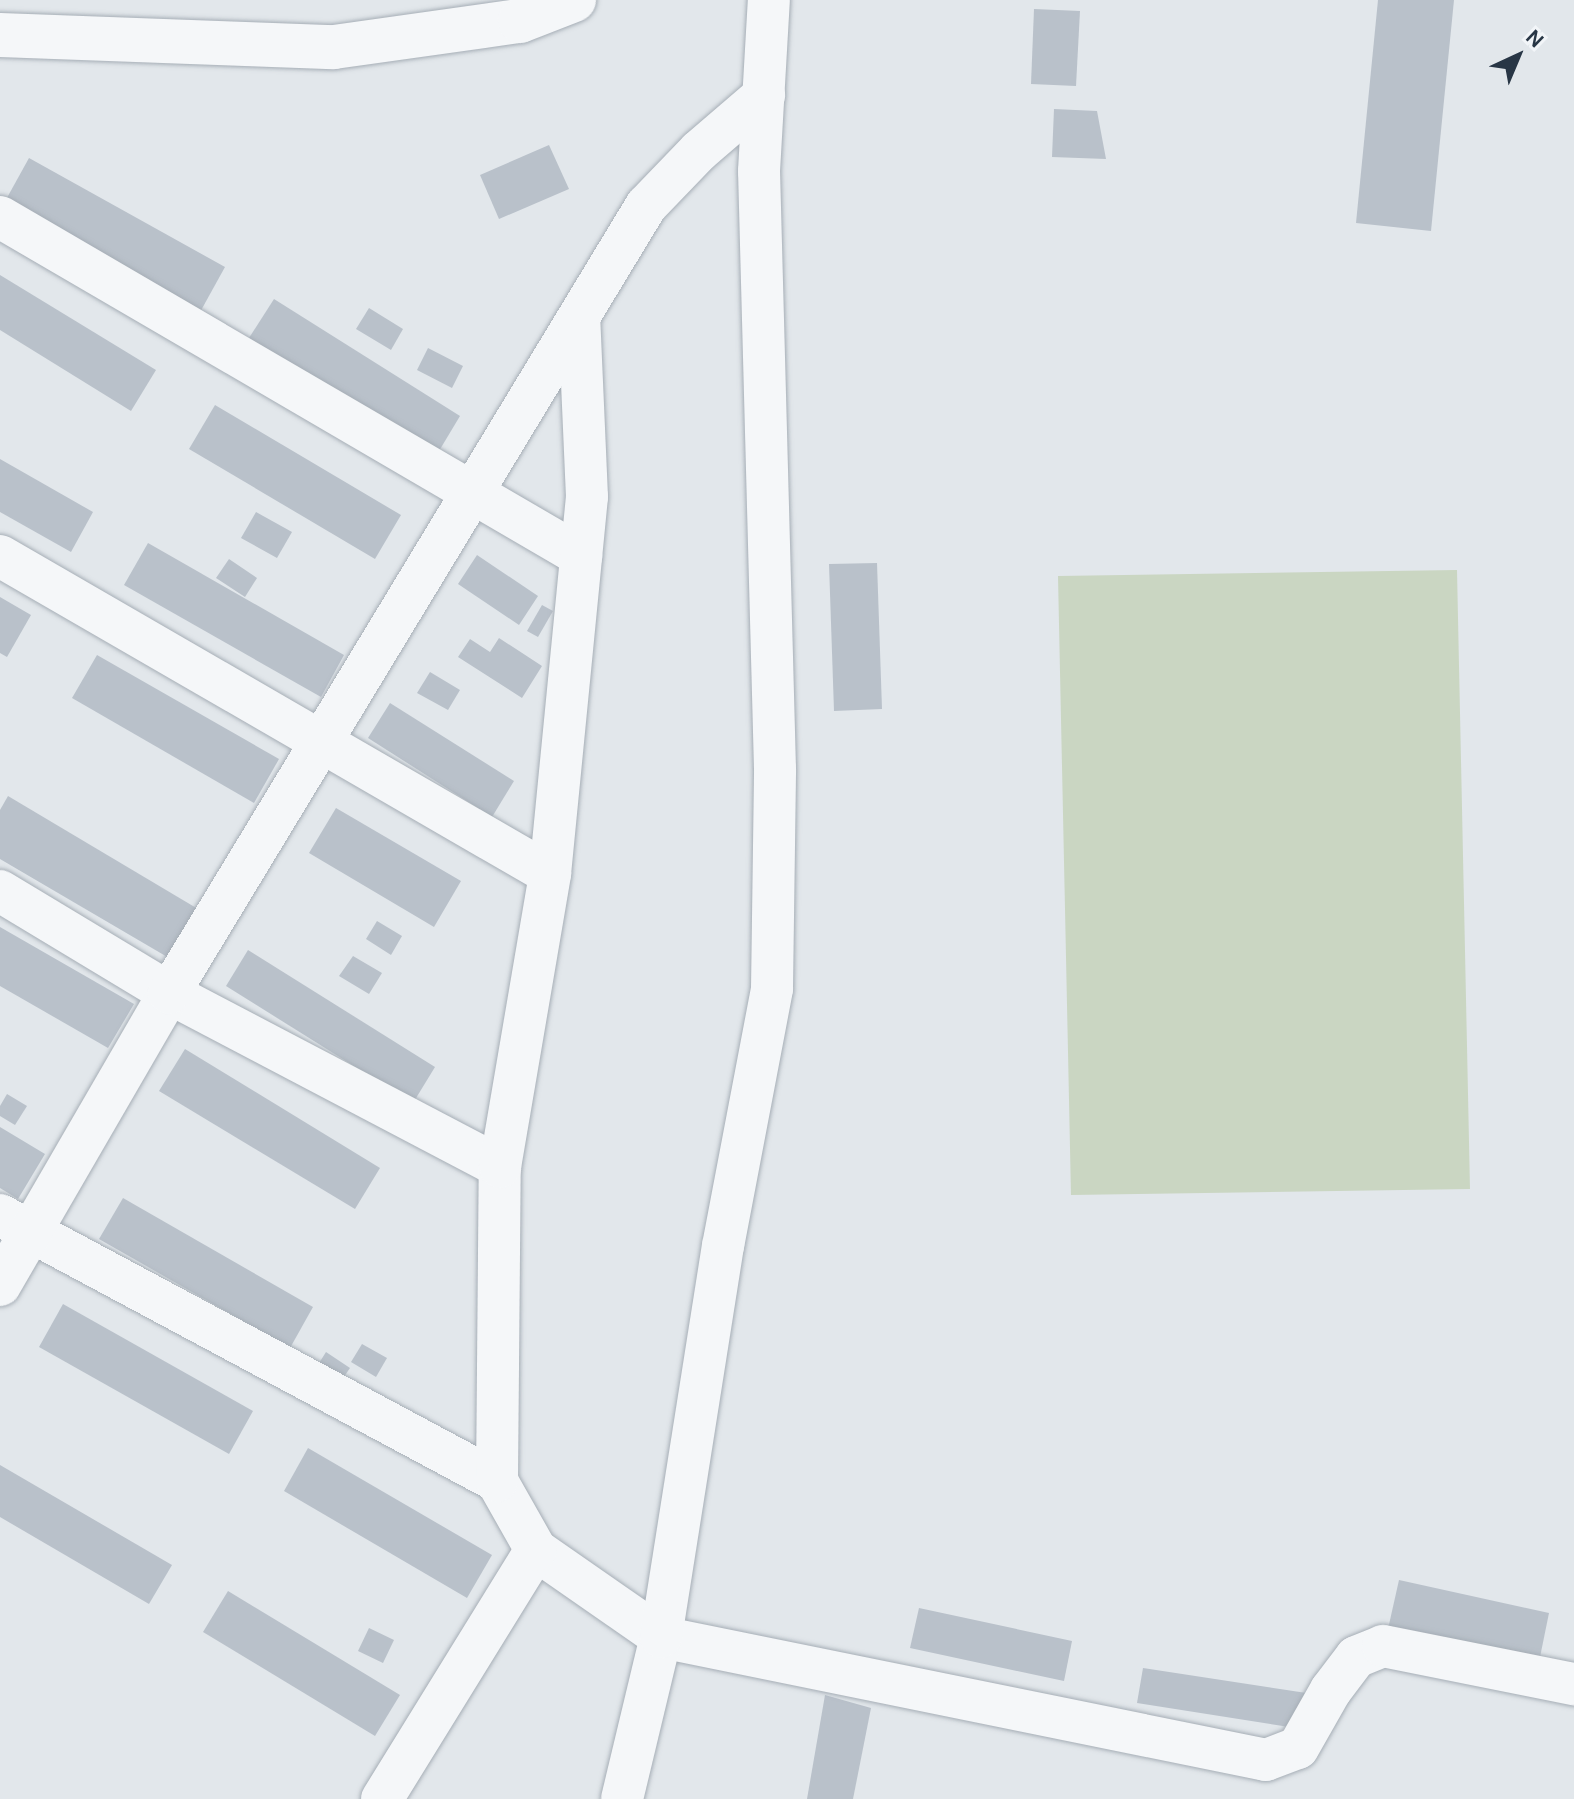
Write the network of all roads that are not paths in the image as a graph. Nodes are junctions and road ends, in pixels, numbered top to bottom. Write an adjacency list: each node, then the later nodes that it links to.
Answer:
1 (574, 0): 3 (street)
2 (769, 0): 4 (street)
3 (0, 35)
4 (764, 95): 6 (street); 19 (street)
5 (0, 217): 7 (street)
6 (579, 317): 7 (street); 9 (street)
7 (471, 492): 9 (street); 10 (street)
8 (0, 556): 10 (street)
9 (581, 556): 11 (street)
10 (323, 739): 11 (street); 13 (street)
11 (550, 874): 14 (street)
12 (0, 891): 13 (street)
13 (169, 993): 14 (street); 15 (street)
14 (500, 1167): 17 (street)
15 (16, 1224): 16 (street); 17 (street)
16 (0, 1285)
17 (497, 1481): 18 (street)
18 (536, 1550): 19 (street); 21 (street)
19 (661, 1637): 20 (street); 22 (street)
20 (1574, 1684)
21 (382, 1799)
22 (622, 1799)

